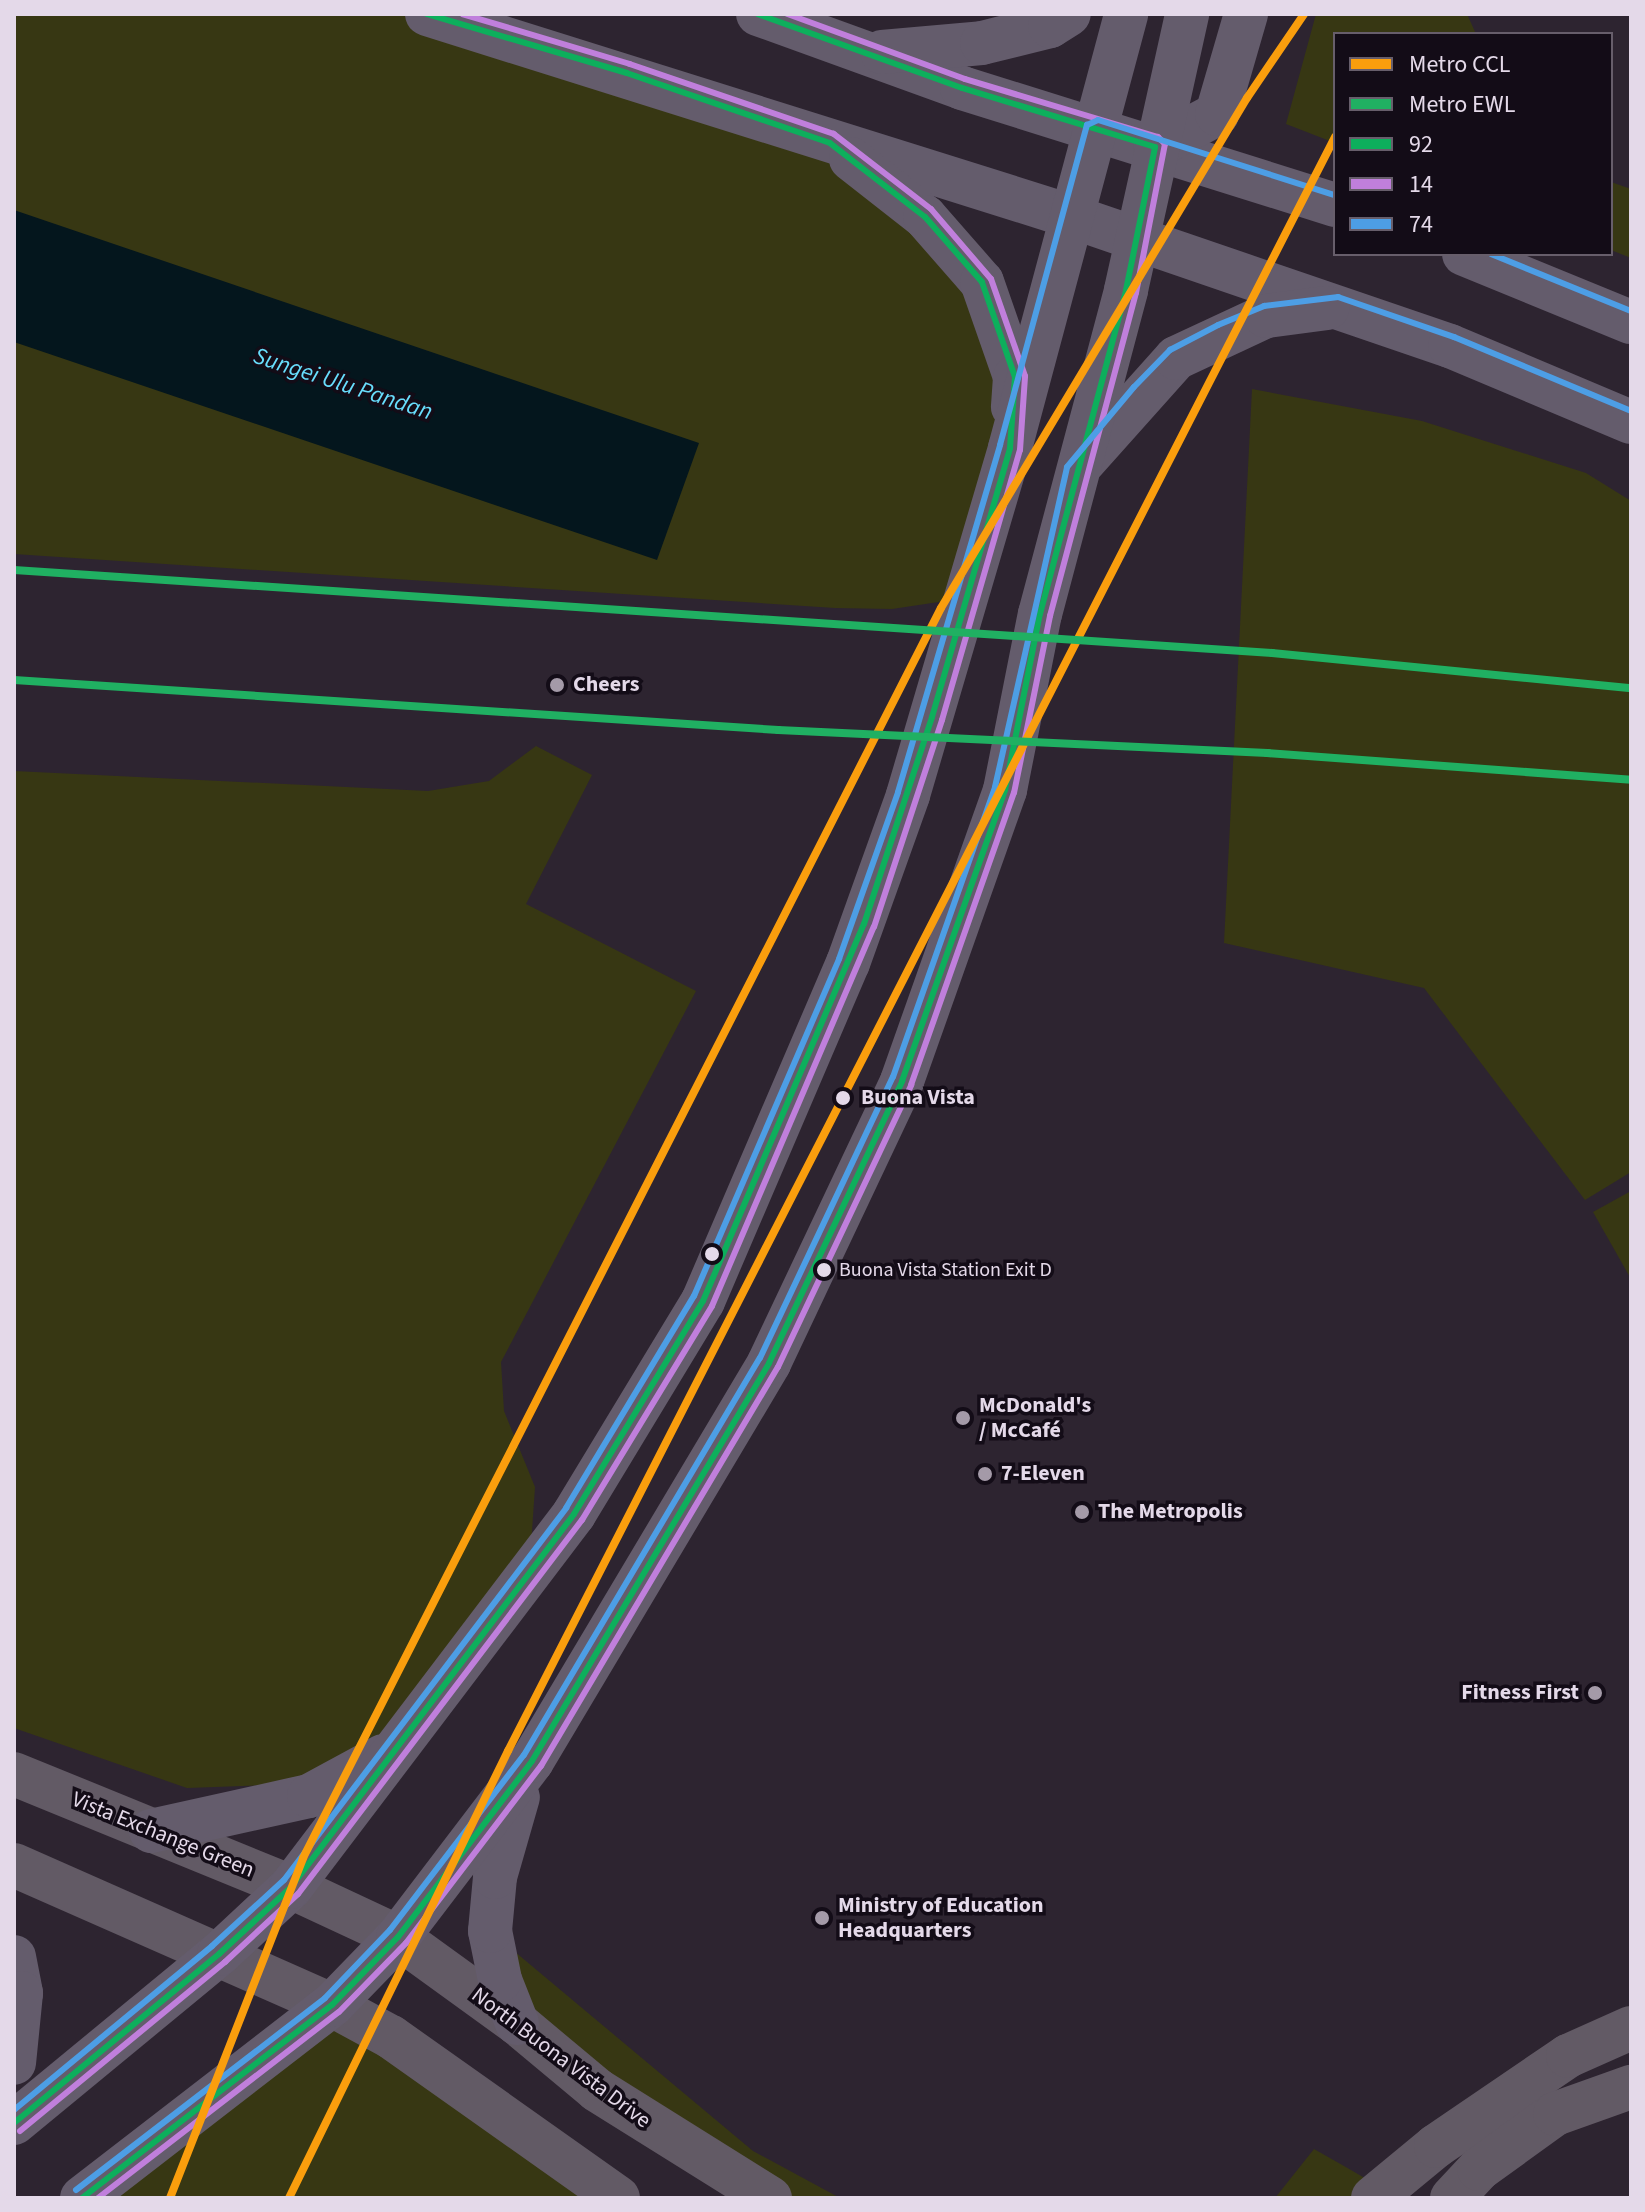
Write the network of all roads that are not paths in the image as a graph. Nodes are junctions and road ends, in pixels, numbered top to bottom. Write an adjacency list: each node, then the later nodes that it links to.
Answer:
1 (427, 14): 9 (main road)
2 (758, 14): 7 (main road)
3 (1069, 14): 7 (main road)
4 (1126, 14): 8 (main road)
5 (1187, 14): 10 (main road)
6 (1246, 14): 10 (main road)
7 (868, 54): 8 (main road)
8 (1095, 130): 10 (main road); 12 (main road)
9 (830, 143): 12 (main road); 18 (main road)
10 (1155, 147): 11 (main road); 13 (main road)
11 (1333, 204)
12 (1073, 217): 13 (main road); 18 (main road)
13 (1138, 240): 15 (main road); 19 (main road)
14 (1469, 256): 16 (main road)
15 (1337, 307): 17 (main road); 19 (main road)
16 (1631, 322)
17 (1631, 422)
18 (1010, 448): 20 (main road)
19 (1076, 470): 21 (main road)
20 (403, 1742): 23 (main road); 25 (main road)
21 (532, 1761): 26 (main road); 30 (main road)
22 (14, 1774): 23 (street, Vista Exchange Green)
23 (151, 1831): 25 (street, Vista Exchange Green)
24 (14, 1865): 27 (street)
25 (291, 1887): 26 (street, Vista Exchange Green); 27 (main road)
26 (398, 1937): 29 (main road); 30 (street, North Buona Vista Drive)
27 (219, 1954): 29 (street); 34 (main road)
28 (14, 1957): 32 (main road)
29 (332, 2005): 35 (main road); 36 (street)
30 (517, 2023): 37 (street, North Buona Vista Drive)
31 (1631, 2028): 38 (street)
32 (14, 2063)
33 (1631, 2087): 39 (street)
34 (14, 2123)
35 (82, 2198)
36 (618, 2198)
37 (770, 2198)
38 (1373, 2198)
39 (1452, 2198)

